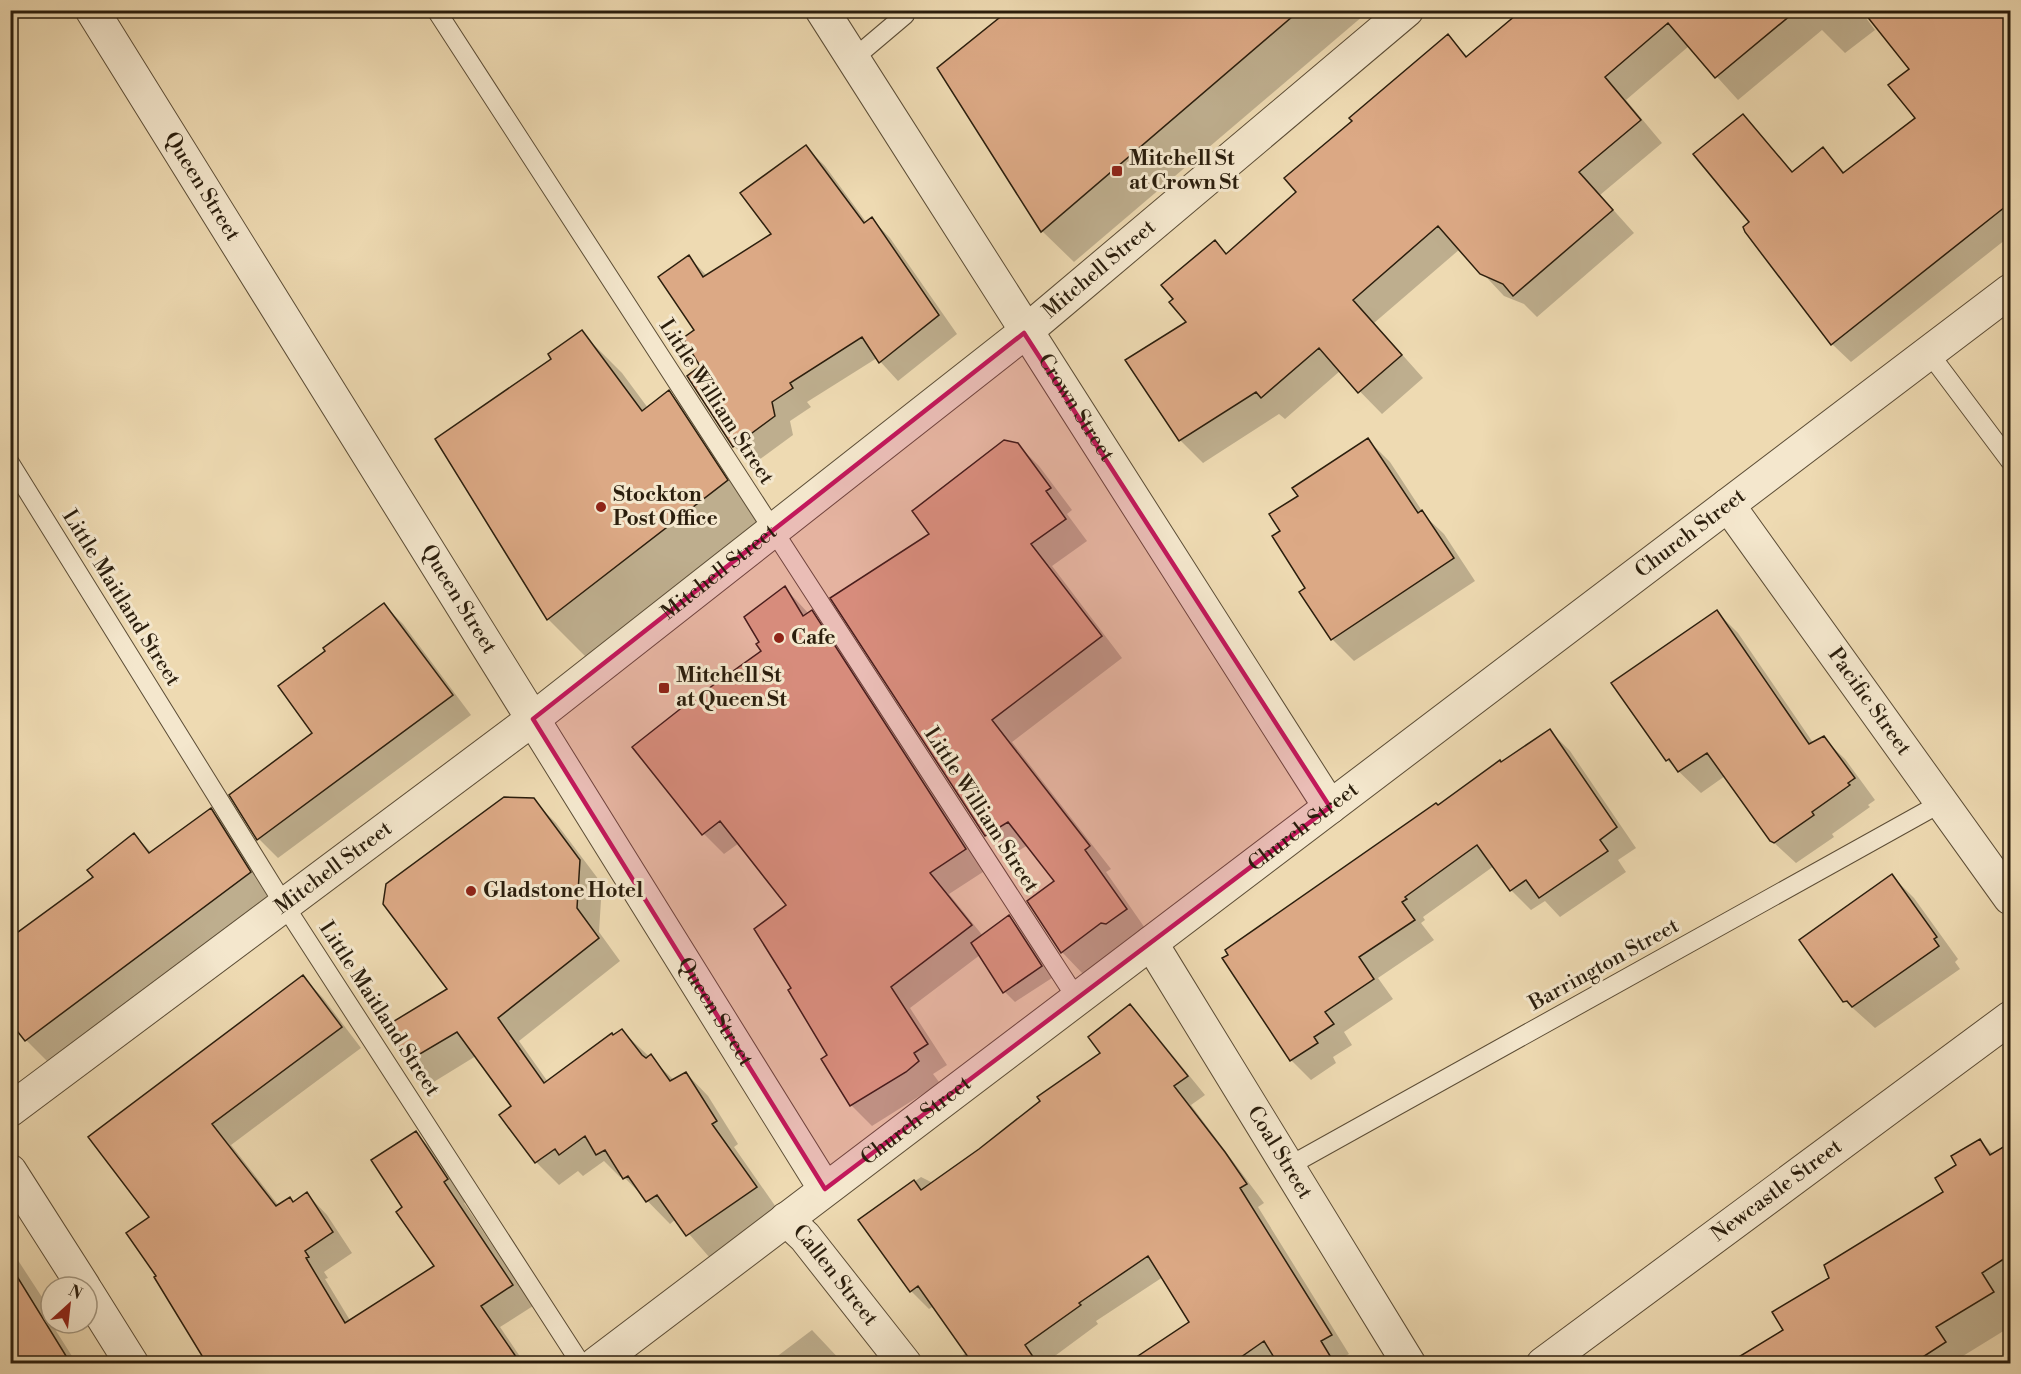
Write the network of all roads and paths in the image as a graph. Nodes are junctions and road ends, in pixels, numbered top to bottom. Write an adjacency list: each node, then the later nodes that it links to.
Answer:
1 (92, 10): 14 (street, Queen Street)
2 (436, 10): 13 (lane, Little William Street)
3 (822, 10): 6 (street, Crown Street)
4 (1407, 10): 8 (street, Mitchell Street)
5 (905, 15): 6 (lane)
6 (853, 59): 8 (street, Crown Street)
7 (2010, 291): 9 (street, Church Street)
8 (1024, 333): 13 (street, Mitchell Street); 16 (street, Crown Street)
9 (1929, 353): 10 (lane); 12 (street, Church Street)
10 (2010, 461)
11 (10, 463): 18 (lane, Little Maitland Street)
12 (1728, 505): 15 (street, Pacific Street); 16 (street, Church Street)
13 (772, 531): 14 (street, Mitchell Street); 20 (lane, Little William Street)
14 (533, 719): 18 (street, Mitchell Street); 25 (street, Queen Street)
15 (1941, 803): 17 (street, Pacific Street); 23 (lane, Barrington Street)
16 (1330, 807): 19 (street, Church Street)
17 (2010, 898)
18 (285, 906): 22 (street, Mitchell Street); 30 (lane, Little Maitland Street)
19 (1151, 942): 20 (street, Church Street); 23 (street, Coal Street)
20 (1077, 999): 25 (street, Church Street)
21 (2010, 1018): 34 (street, Newcastle Street)
22 (10, 1110)
23 (1289, 1166): 33 (street, Coal Street)
24 (10, 1171): 27 (street)
25 (825, 1190): 26 (street, Church Street)
26 (786, 1219): 31 (street, Church Street); 32 (street, Callen Street)
27 (76, 1275)
28 (99, 1311): 29 (street)
29 (132, 1364)
30 (581, 1364)
31 (596, 1364)
32 (905, 1364)
33 (1409, 1364)
34 (1543, 1364)

